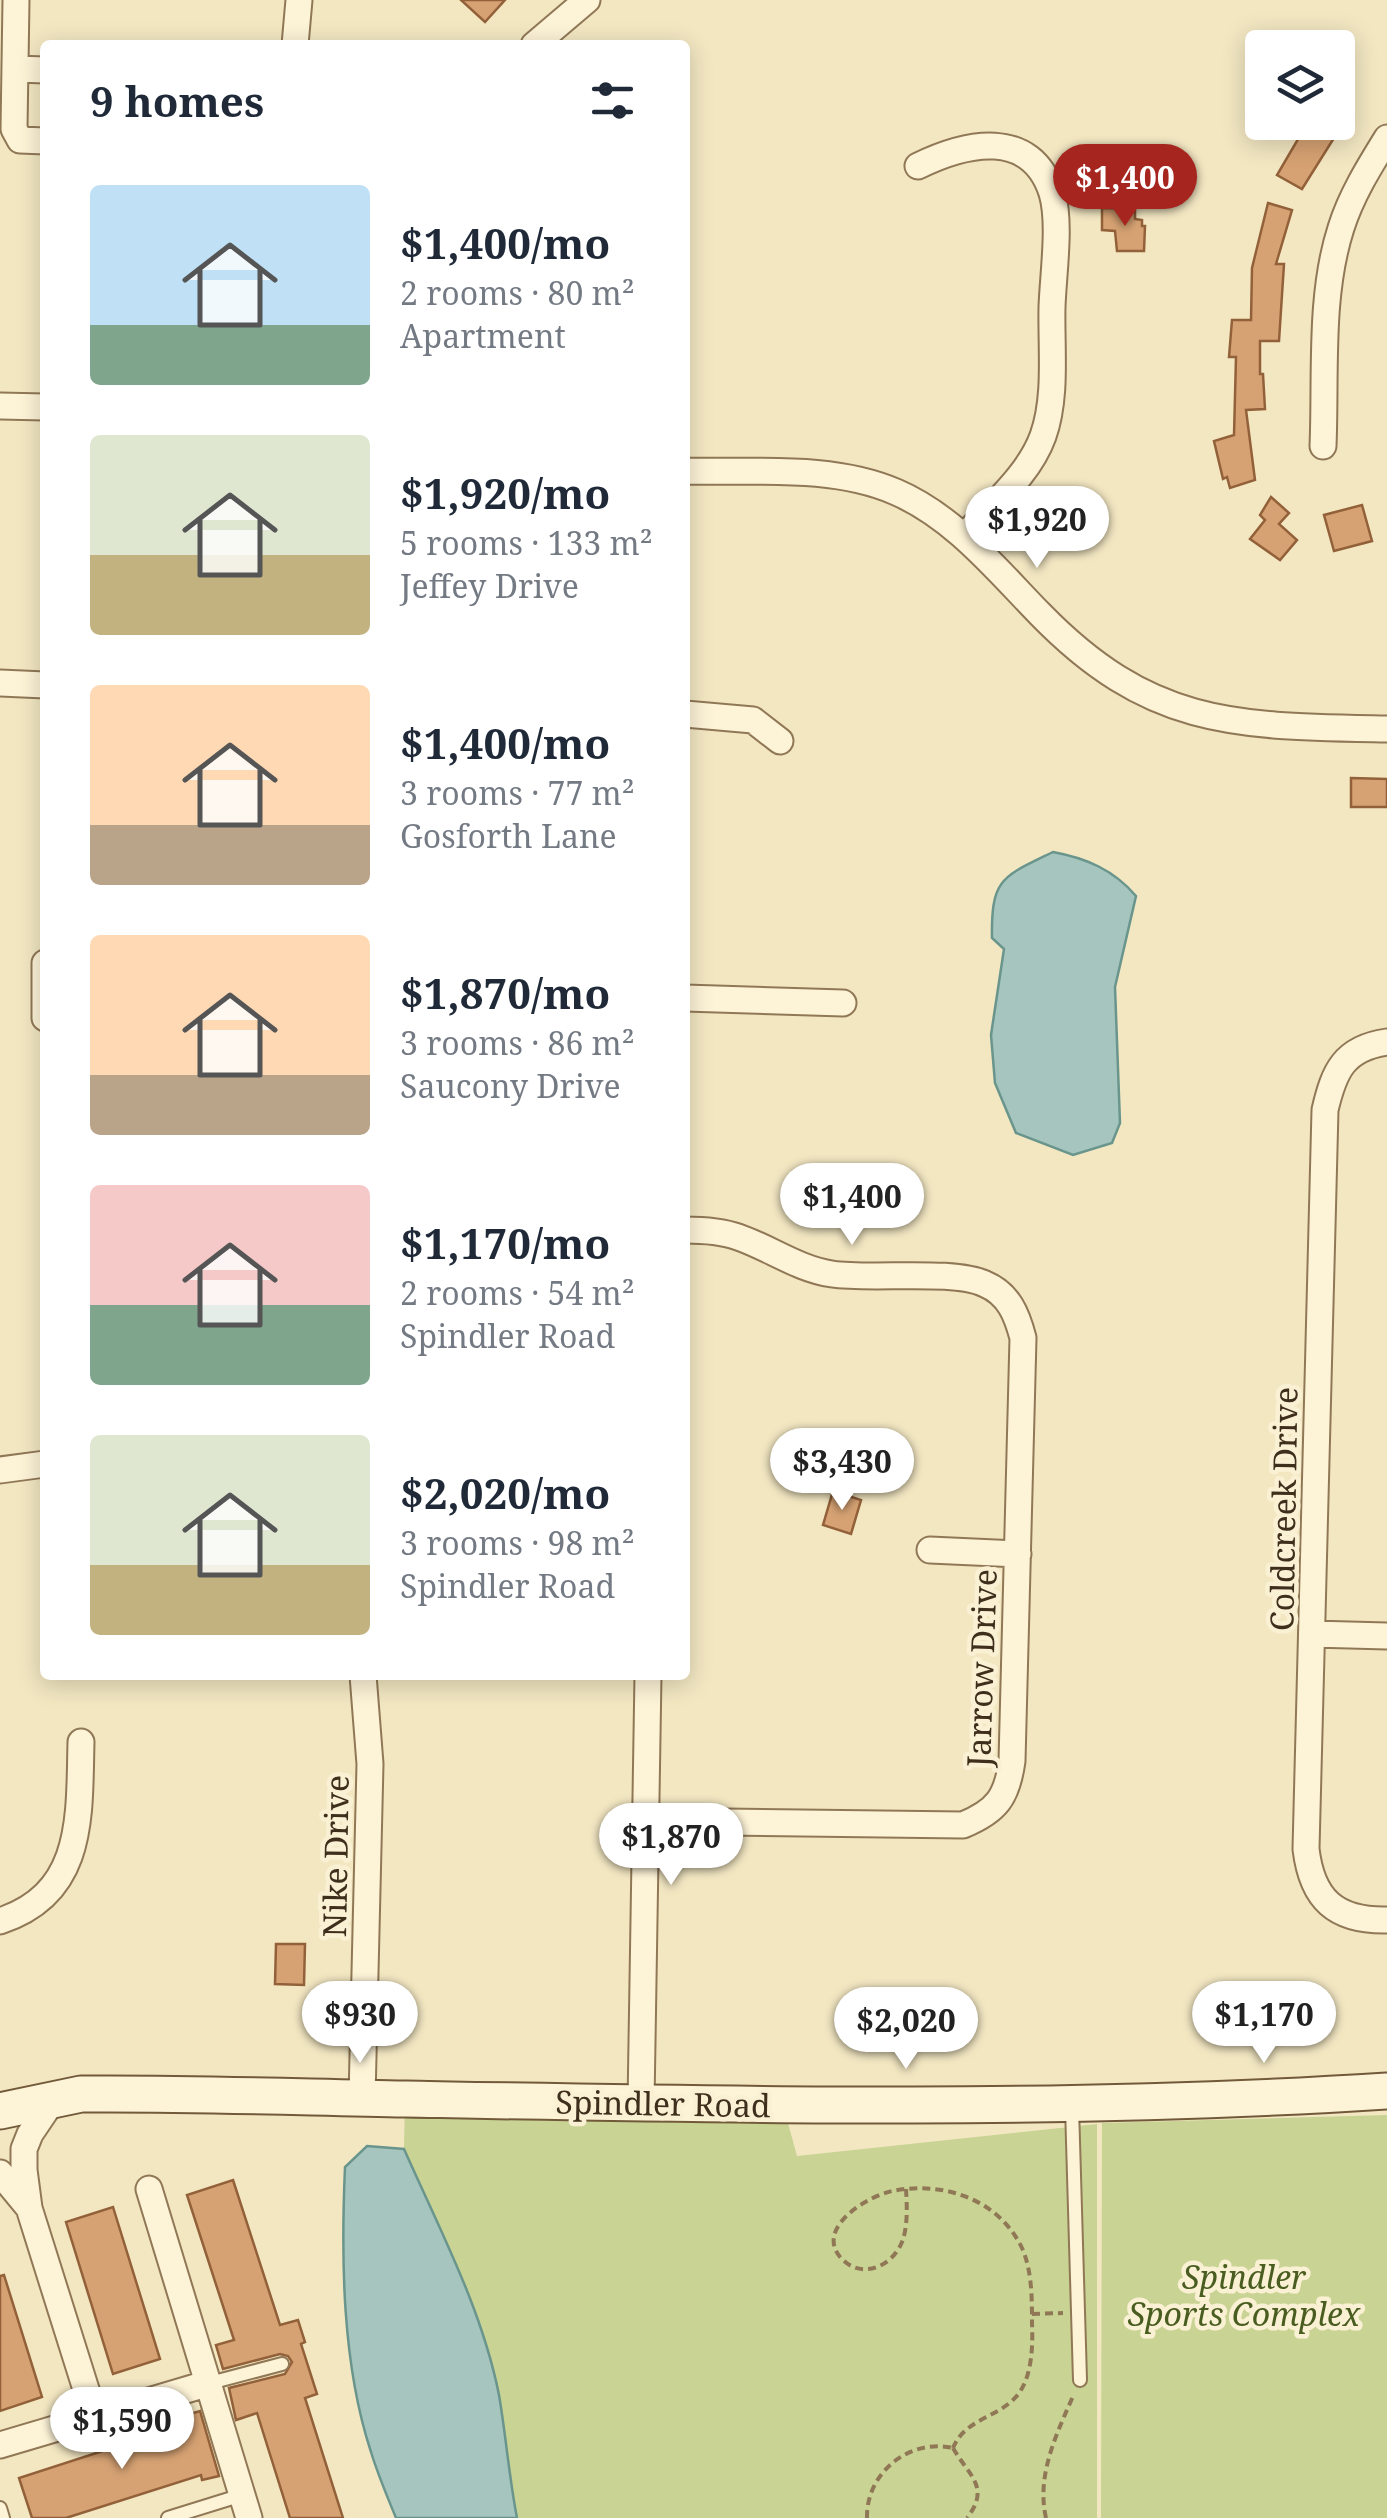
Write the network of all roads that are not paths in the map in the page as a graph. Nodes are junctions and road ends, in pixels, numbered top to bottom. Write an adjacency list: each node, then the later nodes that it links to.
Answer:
1 (16, 0): 6 (street)
2 (298, 0): 4 (street)
3 (586, 0): 5 (street)
4 (295, 40)
5 (540, 40)
6 (8, 69): 7 (street); 9 (street)
7 (40, 70)
8 (1387, 138): 13 (street)
9 (40, 141)
10 (918, 166): 15 (street)
11 (0, 406): 12 (street)
12 (40, 407)
13 (1324, 446)
14 (690, 471): 15 (street)
15 (964, 537): 19 (street)
16 (0, 683): 17 (street)
17 (40, 686)
18 (690, 714): 20 (street)
19 (1387, 730)
20 (780, 740)
21 (690, 998): 22 (street)
22 (844, 1003)
23 (1387, 1042): 29 (street, Coldcreek Drive)
24 (690, 1231): 28 (street, Jarrow Drive)
25 (40, 1465): 26 (street)
26 (0, 1470)
27 (930, 1550): 28 (street)
28 (1018, 1554): 34 (street, Jarrow Drive)
29 (1312, 1634): 30 (street); 35 (street, Coldcreek Drive)
30 (1387, 1636)
31 (363, 1680): 39 (street, Nike Drive)
32 (648, 1680): 34 (street)
33 (81, 1742): 36 (street)
34 (644, 1822): 40 (street)
35 (1387, 1920)
36 (0, 1921)
37 (1387, 2091): 41 (street, Spindler Road)
38 (55, 2098): 39 (street, Spindler Road); 42 (street, Spindler Road); 45 (street)
39 (362, 2098): 40 (street, Spindler Road)
40 (641, 2102): 41 (street, Spindler Road)
41 (1072, 2105): 47 (lane)
42 (0, 2111)
43 (0, 2173): 45 (street)
44 (149, 2188): 48 (street)
45 (29, 2208): 49 (street)
46 (282, 2364): 48 (lane)
47 (1080, 2380)
48 (206, 2384): 49 (street); 51 (street)
49 (95, 2418): 50 (street)
50 (0, 2445)
51 (245, 2507): 54 (lane)
52 (0, 2508): 53 (lane)
53 (3, 2518)
54 (168, 2518)

